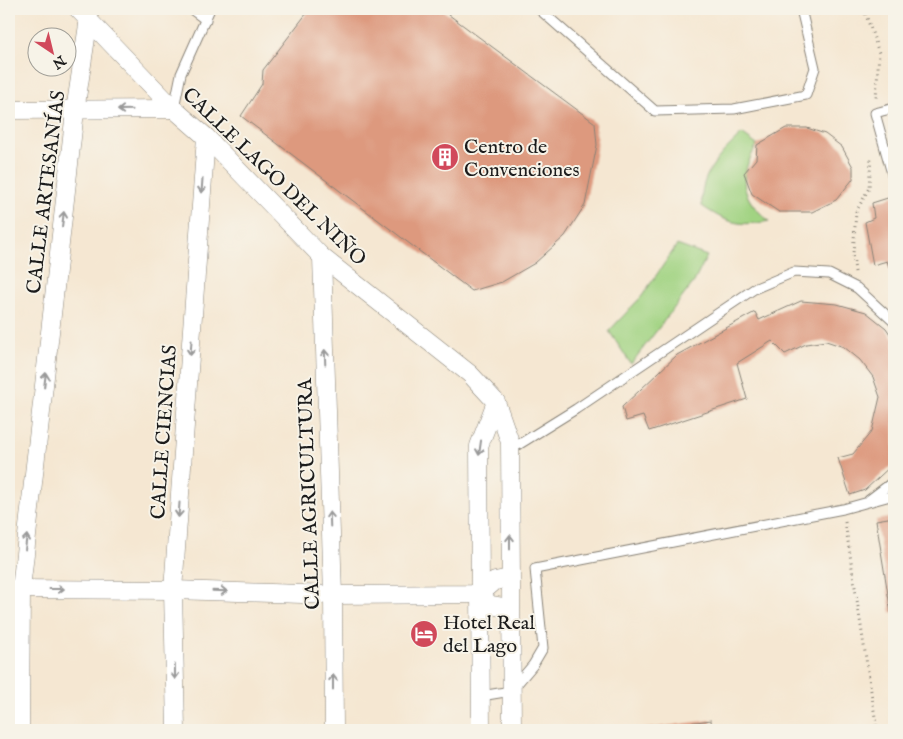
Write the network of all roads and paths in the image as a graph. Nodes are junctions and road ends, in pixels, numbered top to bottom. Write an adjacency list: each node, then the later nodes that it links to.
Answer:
1 (191, 9): 7 (lane)
2 (210, 9): 7 (lane)
3 (538, 9): 4 (lane)
4 (801, 9)
5 (864, 9): 12 (path)
6 (84, 13): 8 (street, CALLE LAGO DEL NIÑO); 11 (street, CALLE ARTESANÍAS)
7 (206, 20): 8 (lane)
8 (174, 108): 11 (street, one-way to 11); 13 (street, CALLE LAGO DEL NIÑO)
9 (894, 108): 12 (lane)
10 (9, 110): 11 (street)
11 (76, 111): 26 (street, CALLE ARTESANÍAS, one-way to 11)
12 (875, 112): 15 (lane)
13 (206, 137): 16 (street, CALLE LAGO DEL NIÑO); 27 (street, CALLE CIENCIAS, one-way to 27)
14 (872, 150): 17 (path)
15 (894, 182)
16 (322, 257): 19 (street, CALLE LAGO DEL NIÑO); 29 (street, CALLE AGRICULTURA, one-way to 16)
17 (857, 288): 18 (lane); 20 (lane)
18 (894, 320)
19 (496, 402): 20 (street); 28 (street, one-way to 28)
20 (510, 450): 25 (street, one-way to 20)
21 (894, 481): 23 (lane)
22 (894, 495): 23 (lane)
23 (865, 503): 24 (lane)
24 (843, 509): 31 (lane); 38 (path)
25 (510, 578): 28 (street); 30 (street)
26 (15, 589): 27 (street, one-way to 27); 33 (street, CALLE ARTESANÍAS)
27 (173, 590): 29 (street, one-way to 29); 34 (street, CALLE CIENCIAS, one-way to 34)
28 (480, 594): 29 (street); 30 (street); 32 (street)
29 (332, 595): 35 (street, CALLE AGRICULTURA, one-way to 29)
30 (510, 608): 31 (street)
31 (511, 691): 32 (lane); 37 (street)
32 (481, 696): 36 (street)
33 (20, 730)
34 (176, 730)
35 (334, 730)
36 (481, 730)
37 (512, 730)
38 (877, 730)

